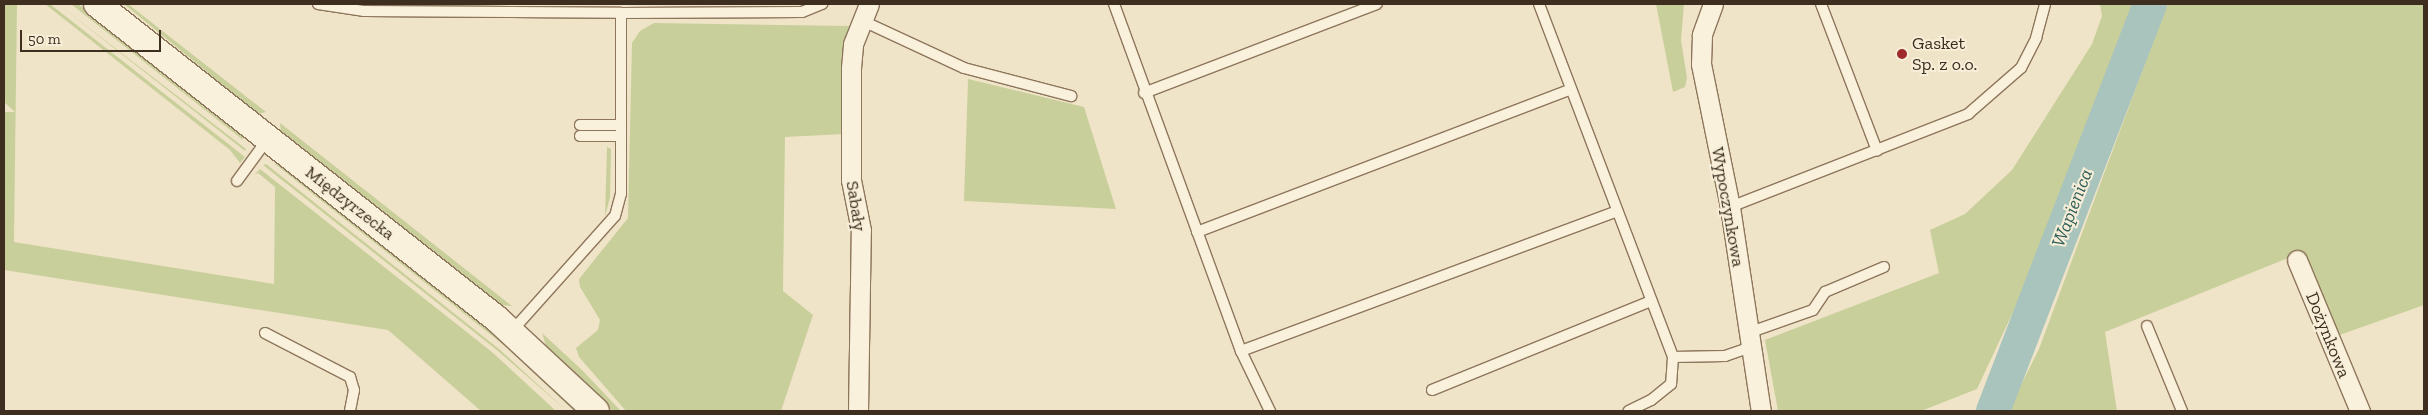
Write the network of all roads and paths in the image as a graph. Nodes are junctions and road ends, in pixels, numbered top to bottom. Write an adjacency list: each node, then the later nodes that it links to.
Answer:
1 (97, 4): 18 (main road, Międzyrzecka)
2 (318, 4): 10 (lane)
3 (822, 4): 10 (lane)
4 (1114, 4): 13 (lane)
5 (1376, 4): 13 (lane)
6 (1539, 4): 12 (lane)
7 (1713, 4): 21 (street, Wypoczynkowa)
8 (1821, 4): 19 (lane)
9 (2045, 4): 19 (lane)
10 (621, 13): 16 (lane)
11 (867, 13): 14 (lane); 36 (street, Sabały)
12 (1571, 89): 22 (lane); 23 (lane)
13 (1144, 93): 23 (lane)
14 (1071, 96)
15 (580, 125): 16 (lane)
16 (621, 131): 17 (lane); 28 (lane)
17 (580, 136)
18 (268, 139): 20 (lane); 28 (main road, Międzyrzecka)
19 (1877, 151): 21 (lane)
20 (237, 181)
21 (1730, 207): 30 (street, Wypoczynkowa)
22 (1617, 210): 26 (lane); 31 (lane)
23 (1197, 232): 31 (lane)
24 (2297, 260): 41 (street, Dożynkowa)
25 (1884, 267): 30 (lane)
26 (1651, 301): 32 (lane); 33 (lane)
27 (2147, 326): 40 (lane)
28 (512, 331): 35 (main road, Międzyrzecka)
29 (266, 333): 34 (lane)
30 (1750, 340): 32 (lane); 39 (street, Wypoczynkowa)
31 (1240, 351): 37 (lane)
32 (1673, 357): 38 (lane)
33 (1432, 390)
34 (350, 411)
35 (596, 411)
36 (858, 411)
37 (1270, 411)
38 (1628, 411)
39 (1761, 411)
40 (2182, 411)
41 (2360, 411)

